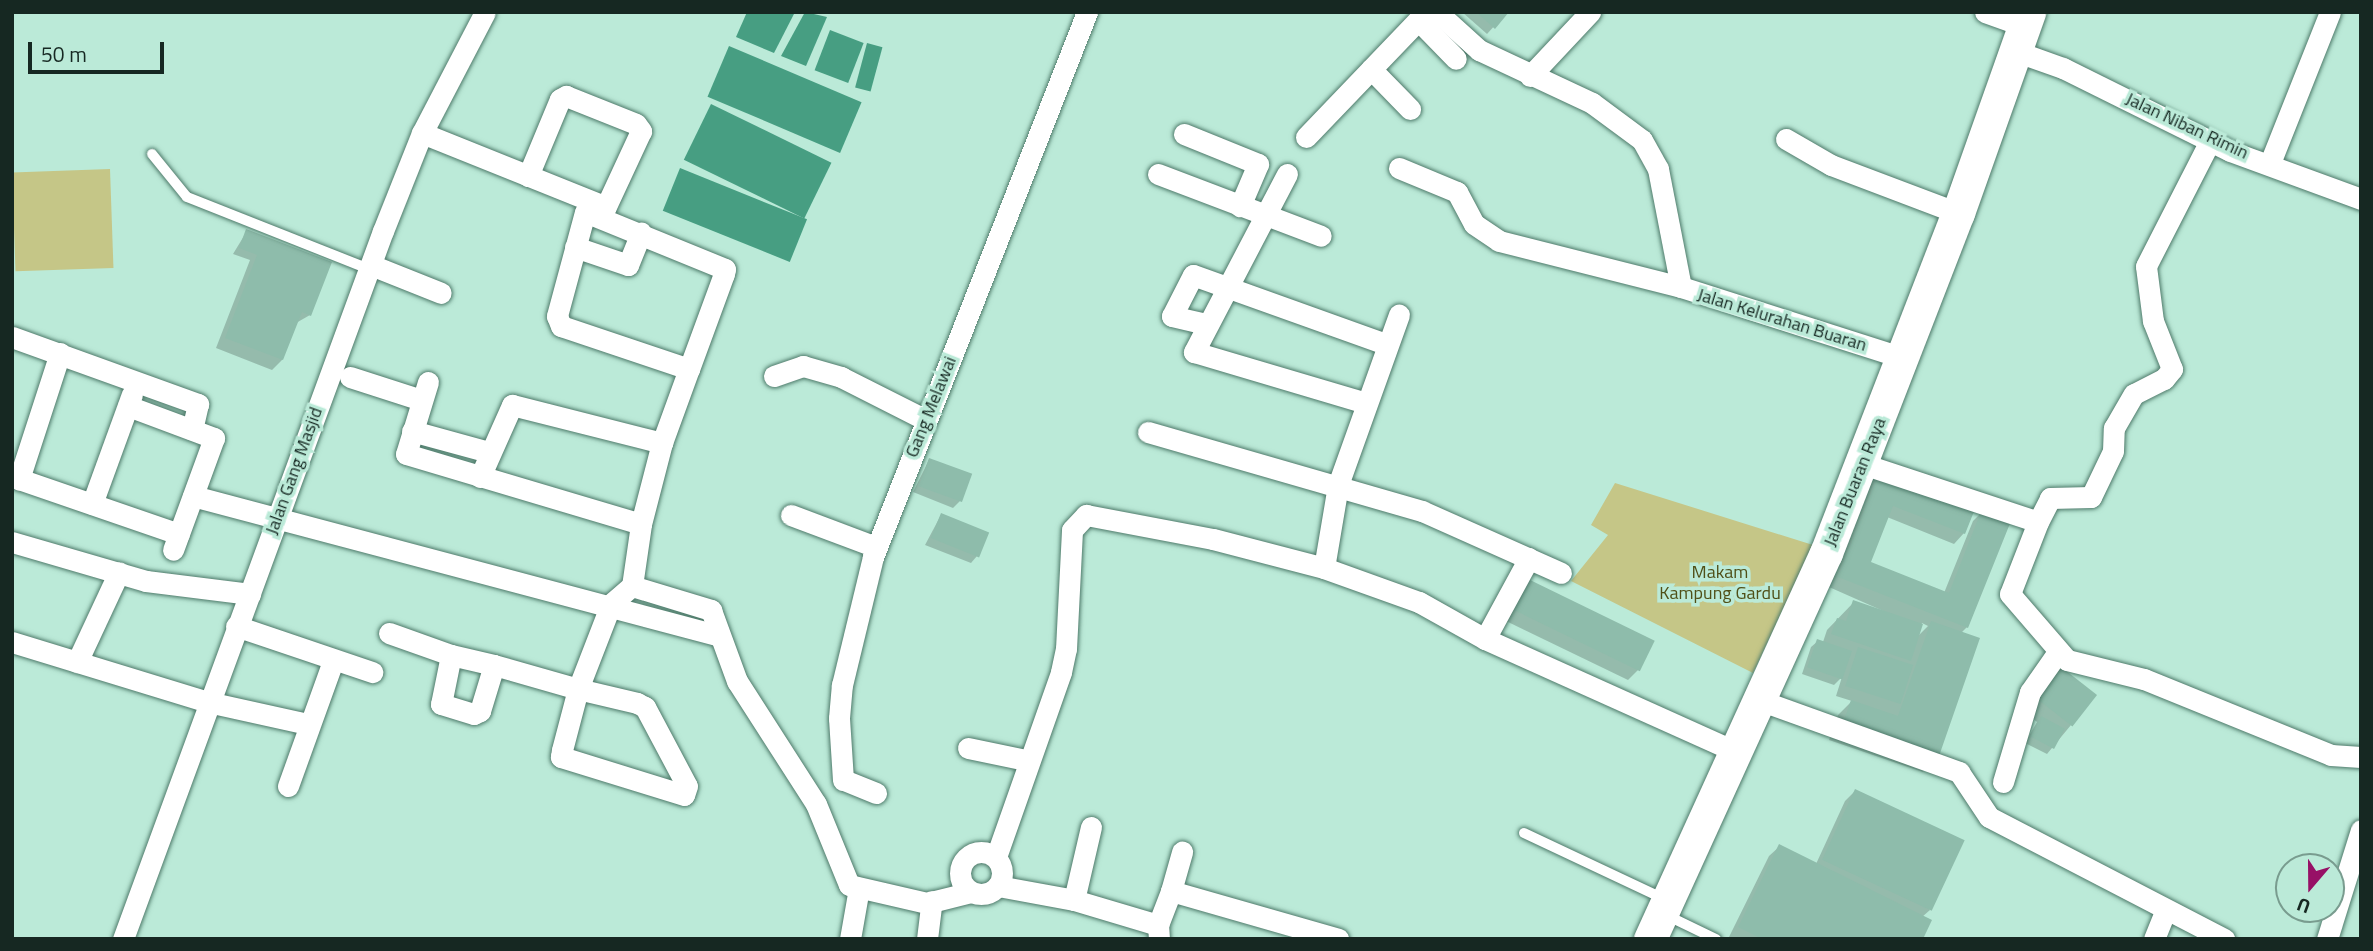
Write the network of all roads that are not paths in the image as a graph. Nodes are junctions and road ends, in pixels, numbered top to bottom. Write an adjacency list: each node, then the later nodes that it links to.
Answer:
1 (485, 12): 12 (street, Jalan Gang Masjid)
2 (1087, 12): 47 (street, Gang Melawai)
3 (1590, 12): 10 (street)
4 (1985, 12): 7 (street, Jalan Niban Rimin)
5 (2330, 12): 18 (street)
6 (1427, 15): 8 (street); 9 (street); 10 (street, Jalan Kelurahan Buaran)
7 (2023, 30): 16 (street, Jalan Niban Rimin); 26 (main road, Jalan Buaran Raya)
8 (1456, 60)
9 (1371, 69): 11 (street); 14 (street)
10 (1530, 76): 32 (street, Jalan Kelurahan Buaran)
11 (1410, 108)
12 (422, 133): 22 (street); 31 (street, Jalan Gang Masjid)
13 (1184, 134): 24 (street)
14 (1306, 137)
15 (1786, 139): 26 (street)
16 (2210, 141): 18 (street, Jalan Niban Rimin); 60 (street)
17 (152, 154): 31 (lane)
18 (2270, 163): 23 (street, Jalan Niban Rimin)
19 (1399, 168): 32 (street)
20 (1158, 174): 24 (street)
21 (1287, 174): 27 (street)
22 (528, 176): 25 (street); 25 (street)
23 (2361, 199)
24 (1240, 206): 27 (street)
25 (603, 212): 28 (street); 30 (street)
26 (1958, 213): 40 (main road, Jalan Buaran Raya)
27 (1265, 215): 29 (street); 33 (street)
28 (641, 233): 30 (street); 41 (street)
29 (1321, 236)
30 (575, 247): 41 (street)
31 (370, 267): 34 (street); 59 (street, Jalan Gang Masjid)
32 (1681, 287): 40 (street, Jalan Kelurahan Buaran)
33 (1226, 289): 36 (street); 36 (street); 38 (street)
34 (441, 293)
35 (1399, 316): 38 (street)
36 (1206, 324): 45 (street)
37 (12, 337): 39 (street)
38 (1386, 344): 45 (street)
39 (60, 353): 44 (street); 57 (street)
40 (1903, 358): 53 (main road, Jalan Buaran Raya)
41 (689, 369): 51 (street)
42 (774, 376): 47 (street)
43 (351, 377): 49 (street)
44 (137, 380): 46 (street); 48 (street)
45 (1366, 403): 55 (street)
46 (128, 406): 48 (street); 57 (street)
47 (926, 420): 63 (street, Gang Melawai)
48 (192, 429): 56 (street)
49 (412, 431): 52 (street); 54 (street)
50 (1148, 432): 55 (street)
51 (662, 443): 52 (street); 61 (street)
52 (489, 452): 54 (street)
53 (1863, 464): 60 (street); 83 (main road, Jalan Buaran Raya)
54 (480, 477): 61 (street)
55 (1338, 485): 64 (street); 65 (street)
56 (193, 496): 57 (street); 59 (street)
57 (93, 504)
58 (791, 515): 63 (street)
59 (277, 518): 69 (street, Jalan Gang Masjid); 70 (street)
60 (2038, 522): 76 (street)
61 (641, 524): 68 (street)
62 (12, 542): 66 (street)
63 (876, 547): 92 (street, Gang Melawai)
64 (1529, 558): 67 (street); 74 (street)
65 (1324, 568): 74 (street); 89 (street)
66 (119, 572): 69 (street); 79 (street)
67 (1561, 573)
68 (632, 586): 70 (street); 73 (street)
69 (250, 594): 71 (street, Jalan Gang Masjid)
70 (611, 604): 73 (street); 82 (street)
71 (236, 626): 78 (street); 84 (street, Jalan Gang Masjid)
72 (389, 633): 77 (street)
73 (720, 636): 99 (street)
74 (1485, 639): 87 (street)
75 (12, 642): 79 (street)
76 (2058, 652): 88 (street); 90 (street)
77 (451, 655): 80 (street); 80 (street)
78 (333, 661): 81 (street); 85 (street)
79 (77, 662): 84 (street)
80 (494, 665): 82 (street)
81 (372, 672)
82 (578, 689): 82 (street)
83 (1759, 700): 87 (main road, Jalan Buaran Raya); 104 (street)
84 (208, 702): 85 (street); 108 (street, Jalan Gang Masjid)
85 (308, 724): 91 (street)
86 (968, 748): 89 (street)
87 (1736, 752): 105 (main road, Jalan Buaran Raya)
88 (2361, 757)
89 (1026, 760): 97 (street)
90 (2003, 782)
91 (288, 786)
92 (876, 793)
93 (1091, 827): 102 (street)
94 (2361, 830): 115 (street)
95 (1524, 832): 105 (lane)
96 (1182, 852): 100 (street)
97 (996, 857): 98 (street); 101 (street)
98 (998, 886): 101 (street); 102 (street)
99 (859, 888): 103 (street); 109 (street)
100 (1171, 891): 106 (street); 107 (street)
101 (971, 892): 103 (street)
102 (1074, 900): 106 (street)
103 (932, 901): 110 (street)
104 (2166, 910): 113 (street); 114 (street)
105 (1660, 917): 112 (lane)
106 (1159, 932)
107 (1315, 937): 111 (street)
108 (123, 939)
109 (850, 939)
110 (927, 939)
111 (1338, 939)
112 (1716, 939)
113 (2154, 939)
114 (2224, 939)
115 (2327, 939)

